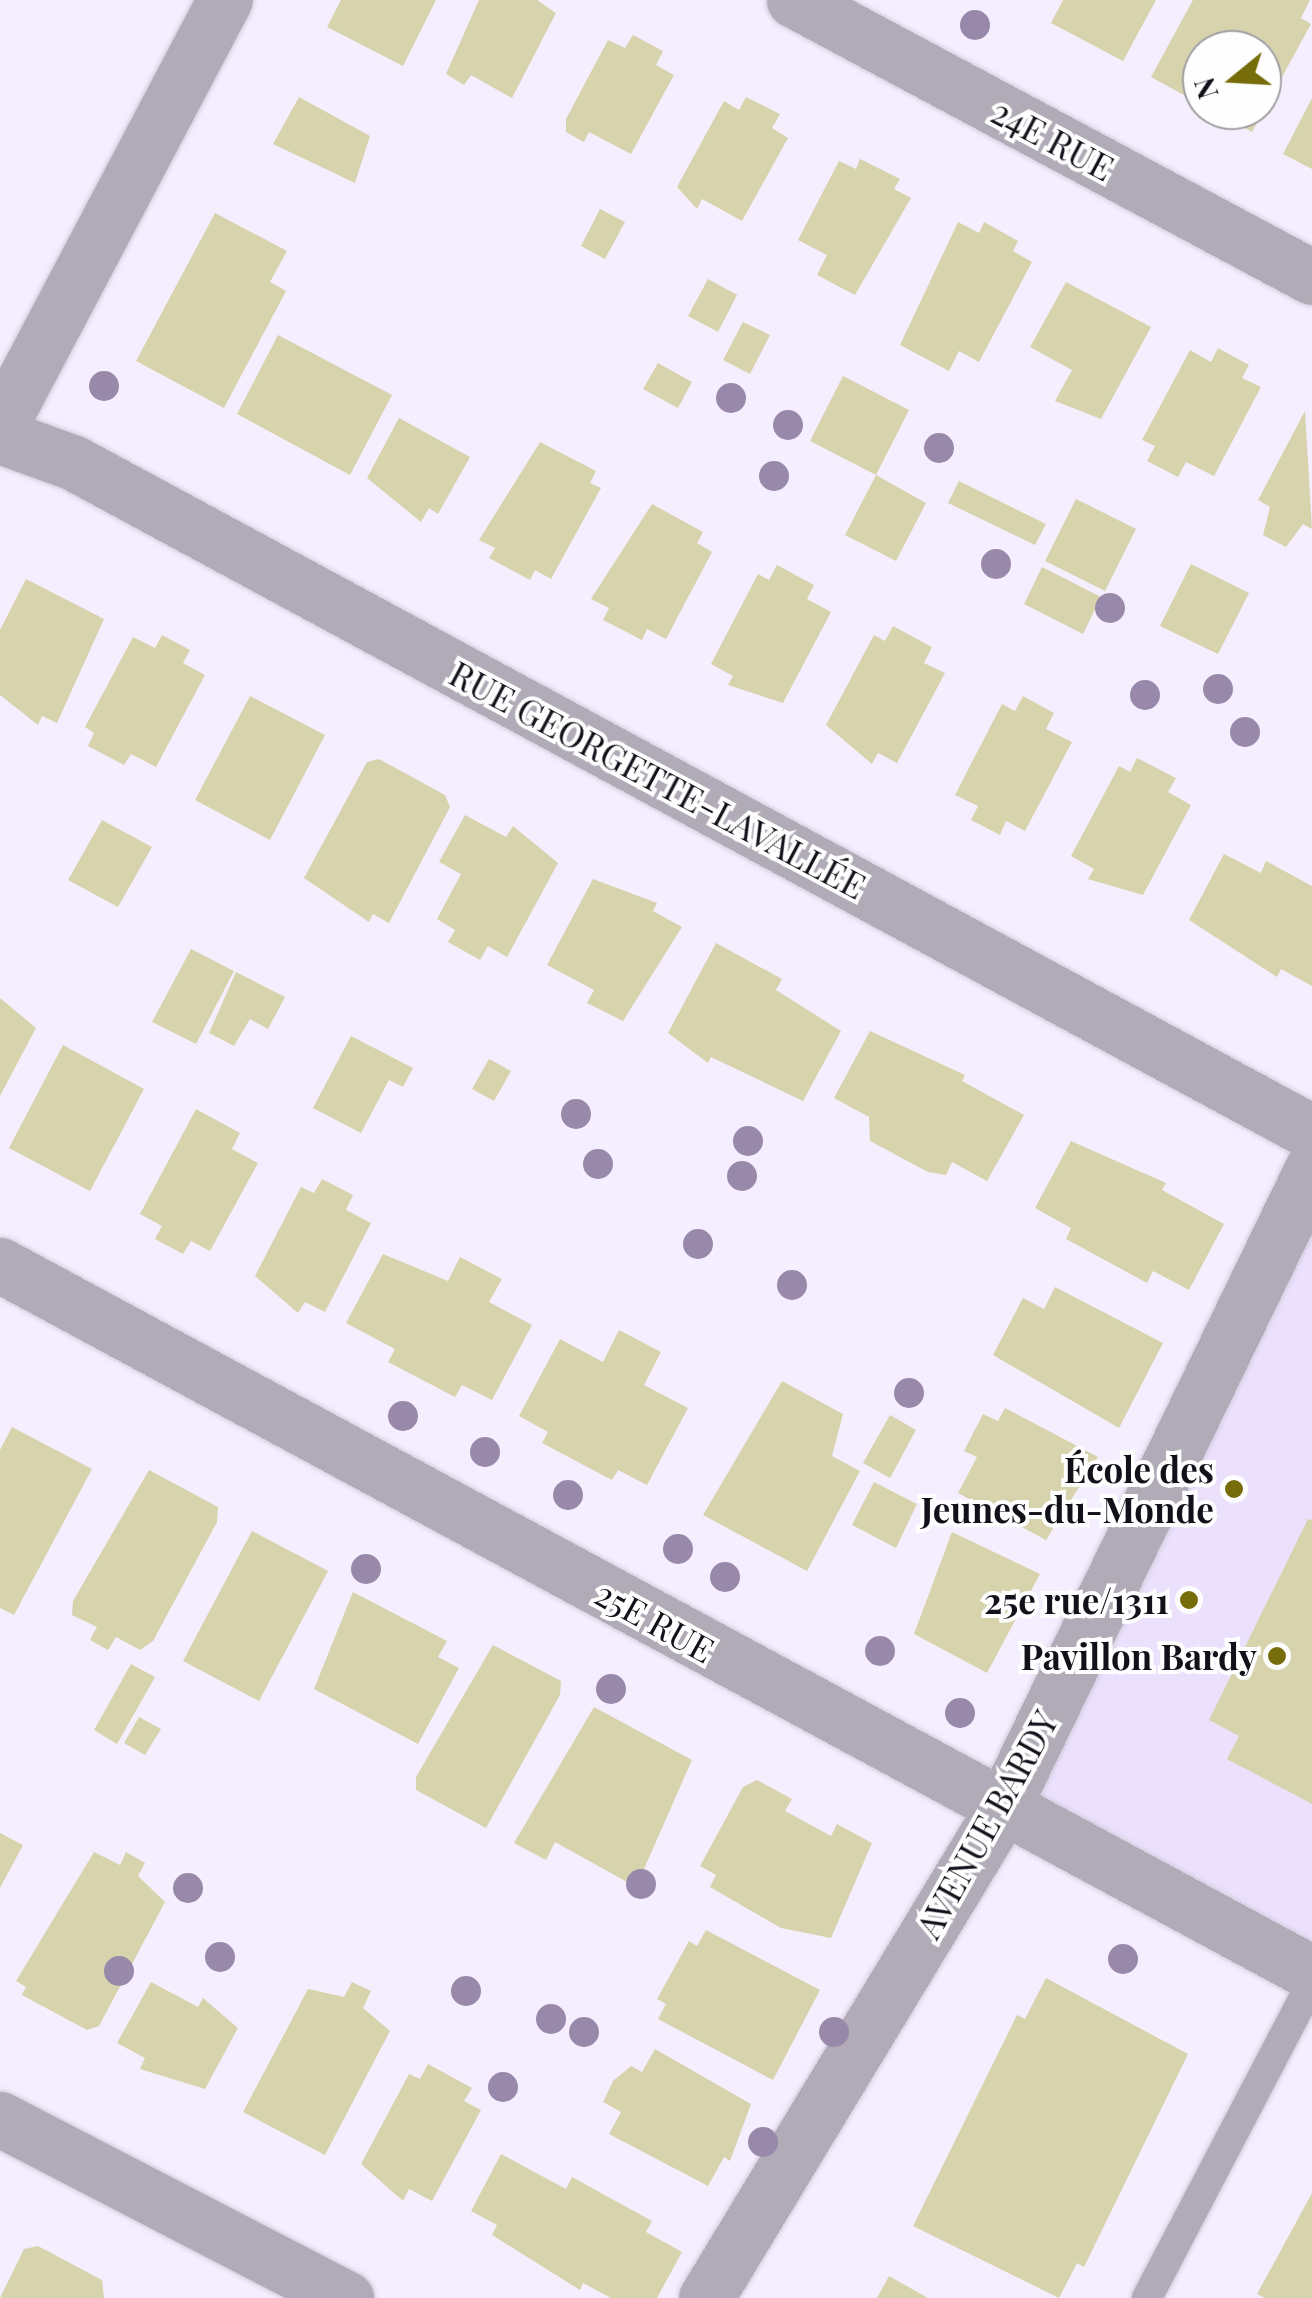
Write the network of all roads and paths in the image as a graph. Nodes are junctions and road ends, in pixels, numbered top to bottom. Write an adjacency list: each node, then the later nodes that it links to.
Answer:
1 (225, 0): 4 (street)
2 (794, 0): 3 (street, 24E RUE)
3 (1312, 277)
4 (0, 426)
5 (0, 436): 6 (street, RUE GEORGETTE-LAVALLÉE)
6 (1312, 1132)
7 (1312, 1169): 9 (street, AVENUE BARDY)
8 (0, 1265): 9 (street, 25E RUE)
9 (1002, 1809): 10 (street, 25E RUE); 14 (street, AVENUE BARDY)
10 (1312, 1973)
11 (1312, 1983): 15 (lane)
12 (0, 2119): 13 (street)
13 (346, 2298)
14 (706, 2298)
15 (1146, 2298)

